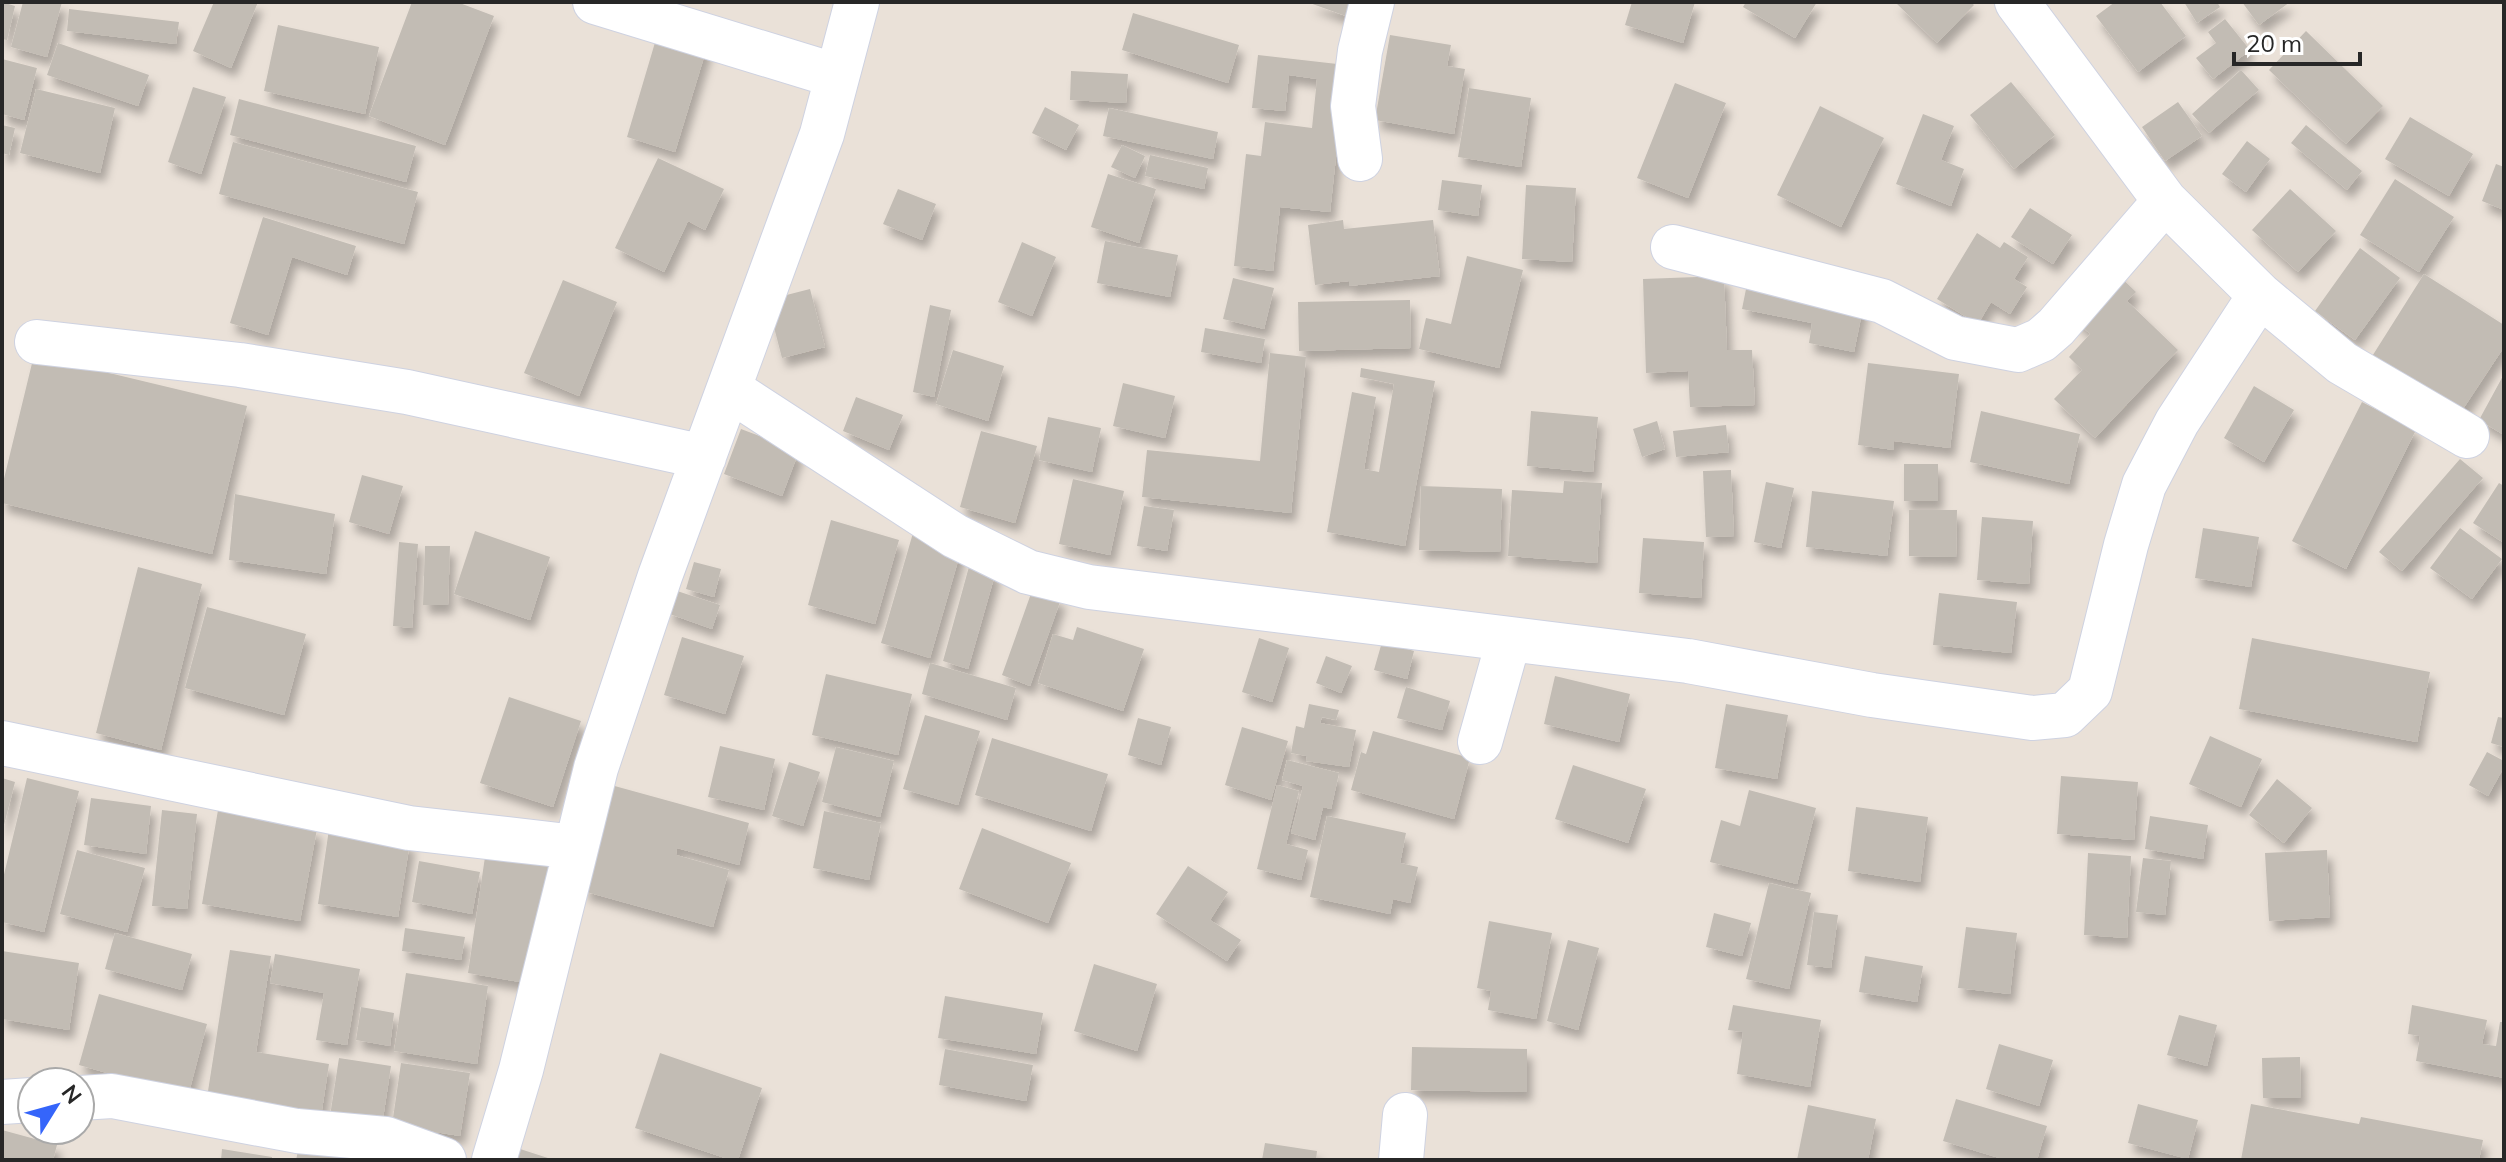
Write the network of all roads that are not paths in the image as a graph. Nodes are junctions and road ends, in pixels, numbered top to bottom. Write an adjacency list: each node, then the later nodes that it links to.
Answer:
1 (595, 2): 5 (street)
2 (857, 2): 5 (street)
3 (1372, 2): 6 (street)
4 (2017, 2): 7 (street)
5 (837, 76): 11 (street)
6 (1360, 159)
7 (2165, 201): 8 (street); 9 (street)
8 (1673, 247)
9 (2260, 295): 12 (street); 14 (street)
10 (37, 342): 13 (street)
11 (729, 389): 13 (street); 14 (street)
12 (2467, 436)
13 (704, 457): 17 (street)
14 (1509, 639): 15 (street)
15 (1480, 742)
16 (2, 743): 17 (street)
17 (576, 847): 21 (street)
18 (96, 1097): 20 (street)
19 (1405, 1115): 22 (street)
20 (444, 1160)
21 (494, 1160)
22 (1401, 1160)

